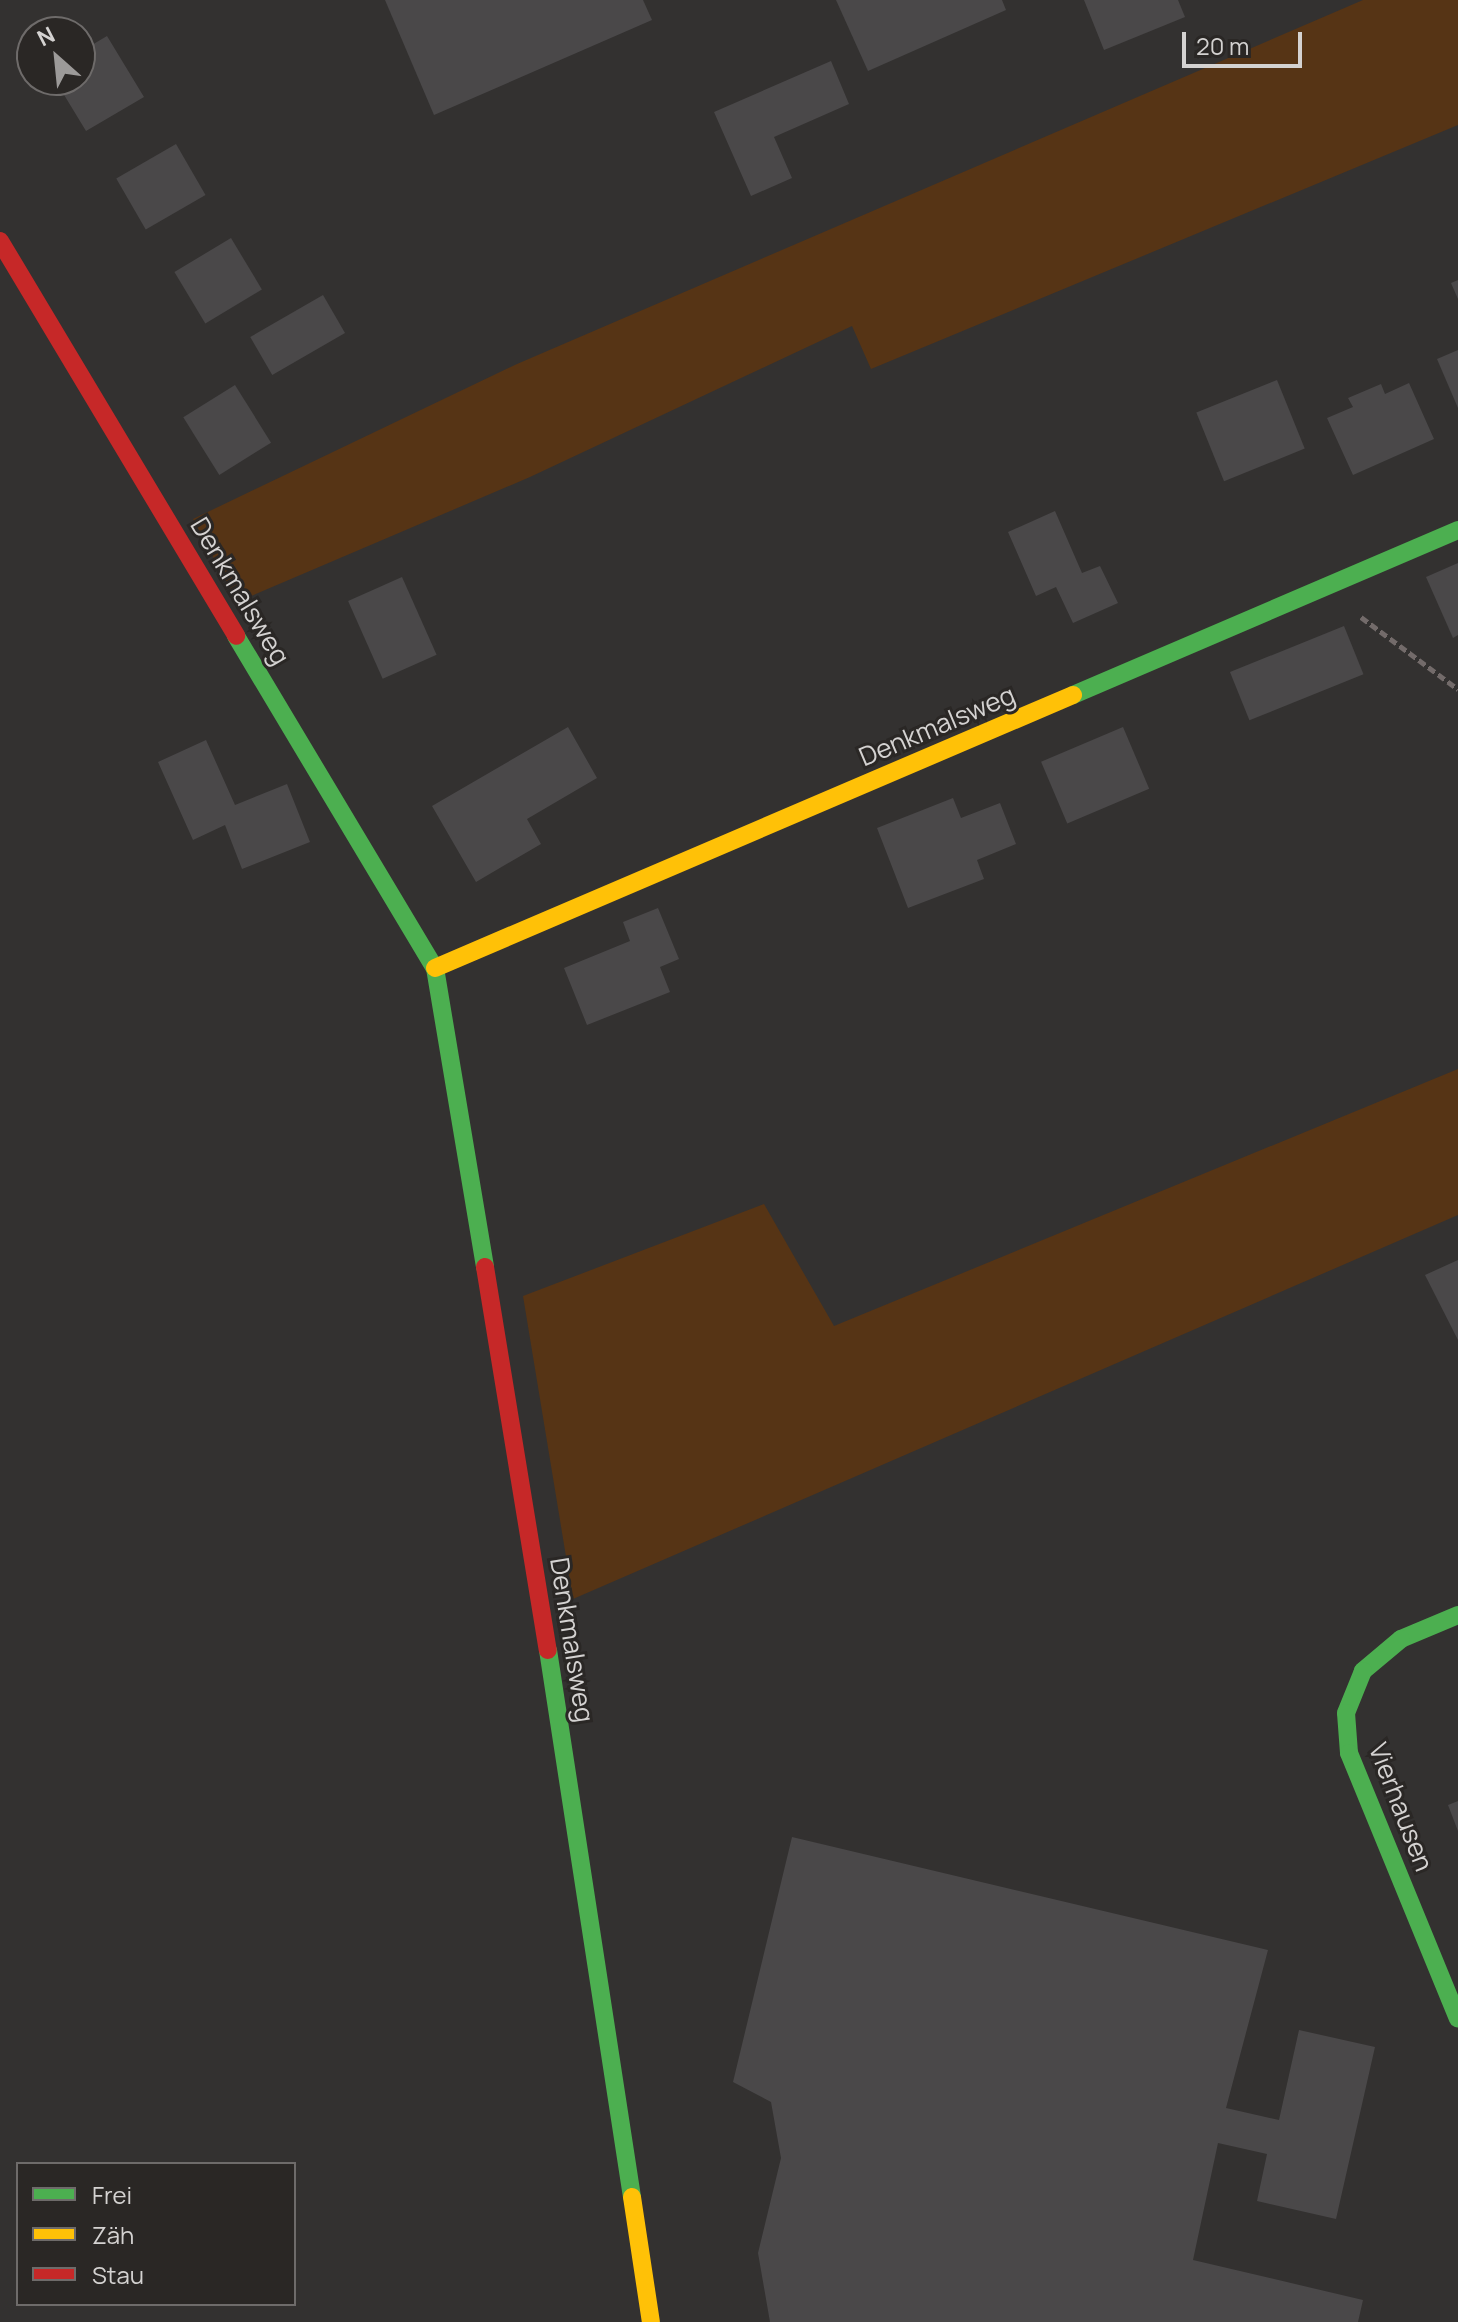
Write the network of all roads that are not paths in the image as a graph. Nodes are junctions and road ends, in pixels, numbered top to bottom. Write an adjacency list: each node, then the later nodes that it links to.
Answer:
1 (0, 241): 3 (street, Denkmalsweg)
2 (1458, 530): 3 (street, Denkmalsweg)
3 (435, 968): 6 (street, Denkmalsweg)
4 (1458, 1615): 5 (street, Vierhausen)
5 (1458, 2019)
6 (651, 2322)

